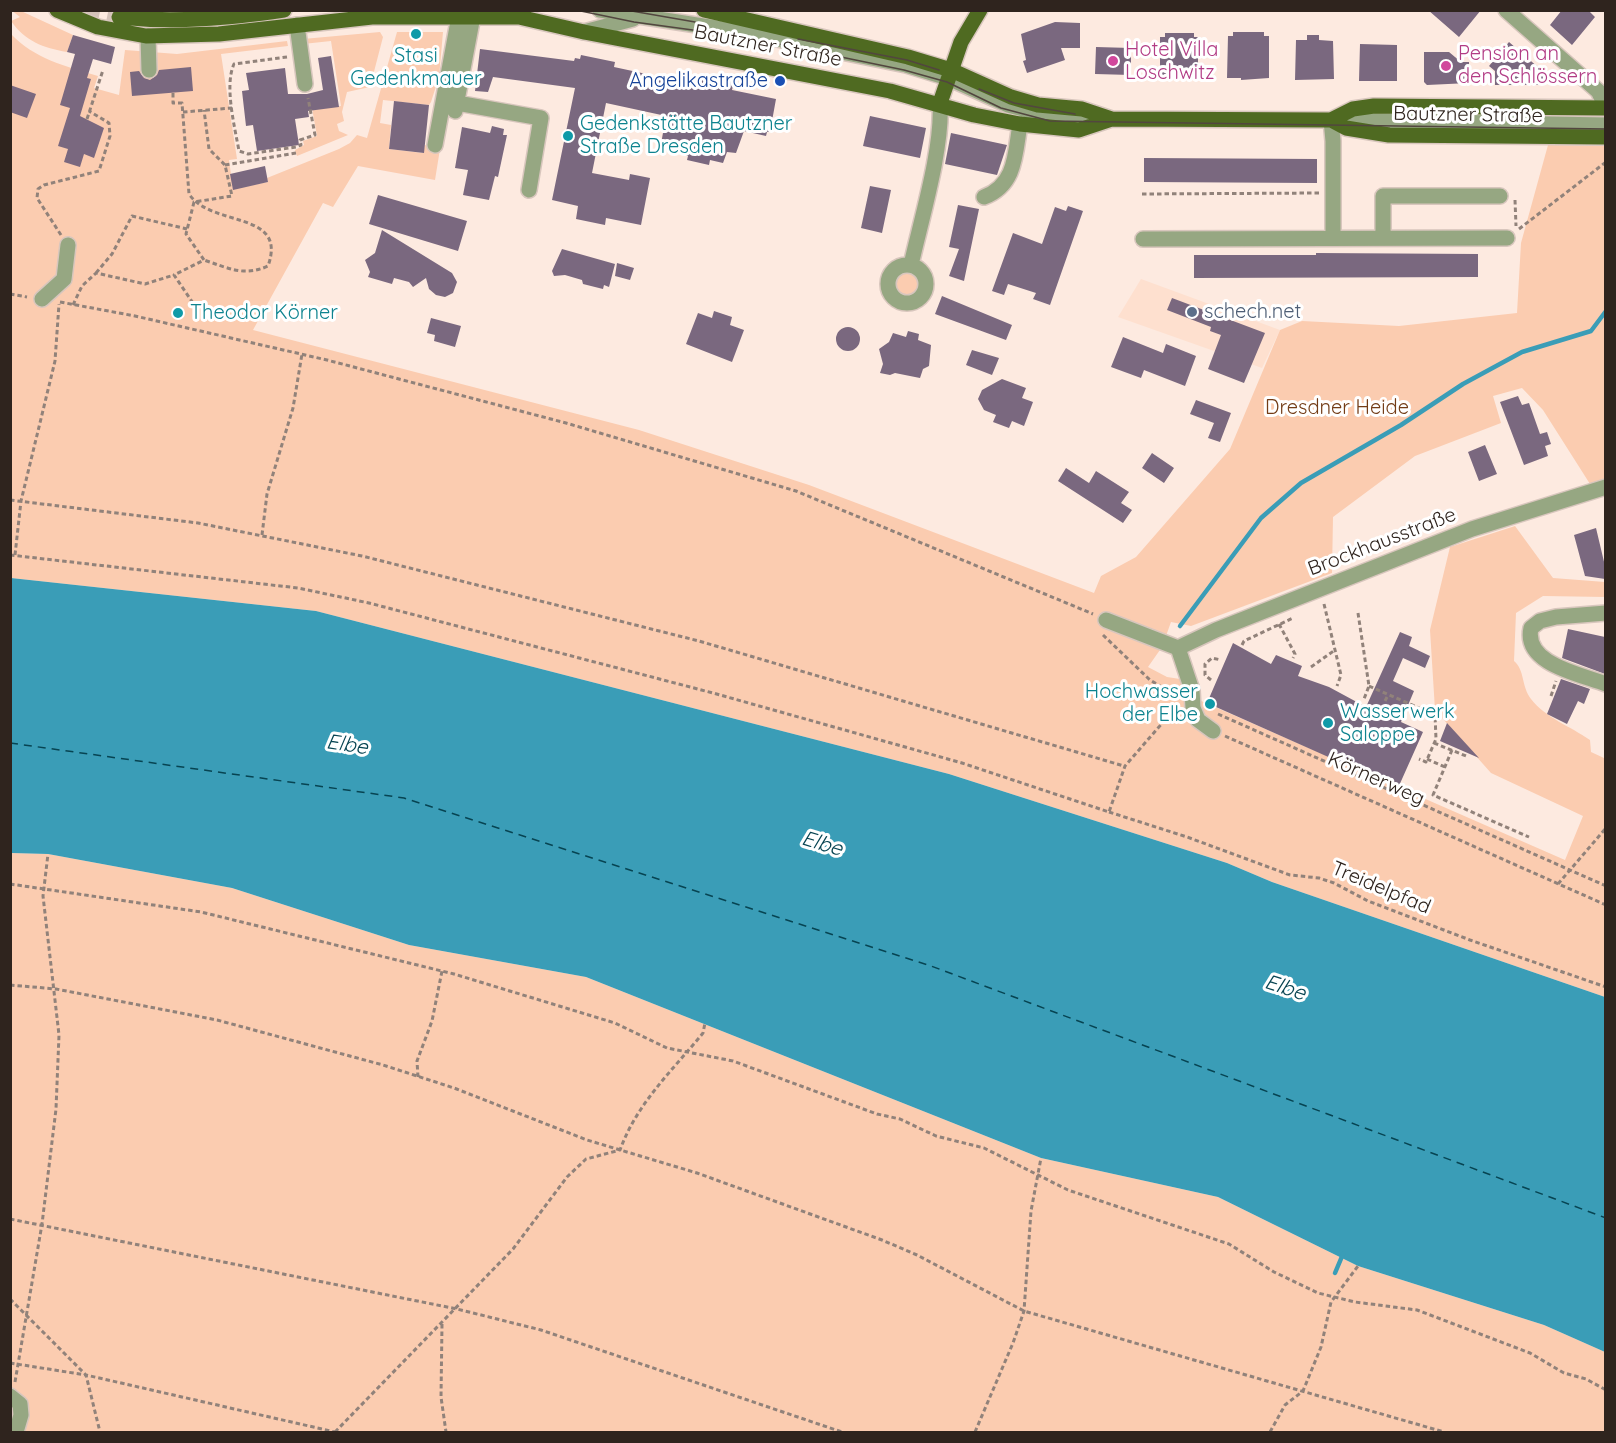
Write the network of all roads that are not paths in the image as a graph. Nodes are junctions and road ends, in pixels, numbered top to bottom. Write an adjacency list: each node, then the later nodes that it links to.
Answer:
1 (57, 10): 14 (main road)
2 (284, 10): 8 (main road)
3 (600, 10): 9 (street)
4 (704, 10): 10 (main road, Bautzner Straße)
5 (980, 10): 16 (main road)
6 (1506, 10): 19 (street)
7 (473, 14): 11 (main road); 13 (main road, Bautzner Straße); 27 (street); 28 (street)
8 (119, 17)
9 (639, 18): 12 (street); 13 (street)
10 (743, 20): 12 (street); 16 (main road, Bautzner Straße)
11 (297, 25): 14 (main road); 17 (street)
12 (702, 26): 16 (street)
13 (584, 32): 18 (main road, Bautzner Straße)
14 (148, 36): 15 (street)
15 (149, 70)
16 (950, 74): 18 (main road); 20 (main road, Bautzner Straße)
17 (305, 84)
18 (940, 104): 23 (main road, Bautzner Straße); 36 (street)
19 (1605, 108): 21 (main road, Bautzner Straße)
20 (1112, 119): 21 (main road, Bautzner Straße); 23 (main road, Bautzner Straße)
21 (1331, 120): 22 (street); 26 (main road, Bautzner Straße); 31 (street)
22 (1584, 123): 24 (street); 25 (street)
23 (1020, 124): 30 (street)
24 (1605, 125)
25 (1605, 132)
26 (1605, 137)
27 (435, 145)
28 (528, 190)
29 (1500, 196): 32 (street)
30 (984, 197)
31 (1333, 238): 32 (street); 34 (street)
32 (1383, 238): 33 (street)
33 (1507, 238)
34 (1143, 239)
35 (68, 245): 37 (street)
36 (911, 265)
37 (42, 299)
38 (1605, 487): 41 (street, Brockhausstraße)
39 (1605, 613): 42 (street)
40 (1100, 624): 41 (street)
41 (1178, 648): 43 (street)
42 (1605, 684)
43 (1213, 731)
44 (12, 1396): 45 (street)
45 (16, 1432)

